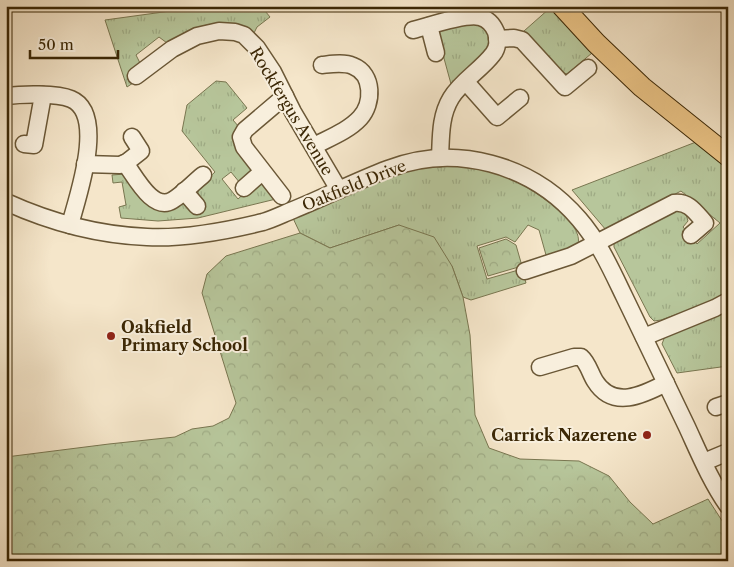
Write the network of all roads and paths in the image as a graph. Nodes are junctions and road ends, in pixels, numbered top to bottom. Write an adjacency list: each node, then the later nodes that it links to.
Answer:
1 (562, 6): 17 (main road)
2 (430, 26): 3 (street); 4 (street); 5 (street)
3 (413, 30)
4 (497, 39): 7 (street); 9 (street)
5 (436, 53)
6 (322, 65): 16 (street)
7 (588, 68)
8 (136, 76): 12 (street, Rockfergus Avenue)
9 (466, 82): 13 (street); 18 (street)
10 (43, 95): 11 (street); 15 (street); 20 (street)
11 (6, 96)
12 (285, 96): 16 (street, Rockfergus Avenue); 21 (street)
13 (520, 98)
14 (132, 137): 19 (street)
15 (35, 145)
16 (314, 146): 24 (street, Rockfergus Avenue)
17 (728, 156)
18 (440, 158): 24 (street, Oakfield Drive); 31 (street, Oakfield Drive)
19 (125, 163): 20 (street); 25 (street)
20 (85, 164): 29 (street)
21 (262, 172): 23 (street); 26 (street)
22 (202, 175): 25 (street)
23 (244, 188)
24 (339, 190): 29 (street, Oakfield Drive)
25 (184, 191): 28 (street)
26 (282, 196)
27 (6, 202): 29 (street, Oakfield Drive)
28 (197, 206)
29 (70, 226)
30 (691, 235): 31 (street)
31 (596, 242): 32 (street); 34 (street, Oakfield Drive)
32 (525, 271)
33 (728, 301): 34 (street)
34 (644, 336): 36 (street, Oakfield Drive)
35 (540, 367): 36 (street)
36 (666, 383): 38 (street, Oakfield Drive)
37 (728, 452): 38 (street)
38 (704, 462): 39 (street, Oakfield Drive)
39 (728, 506)

